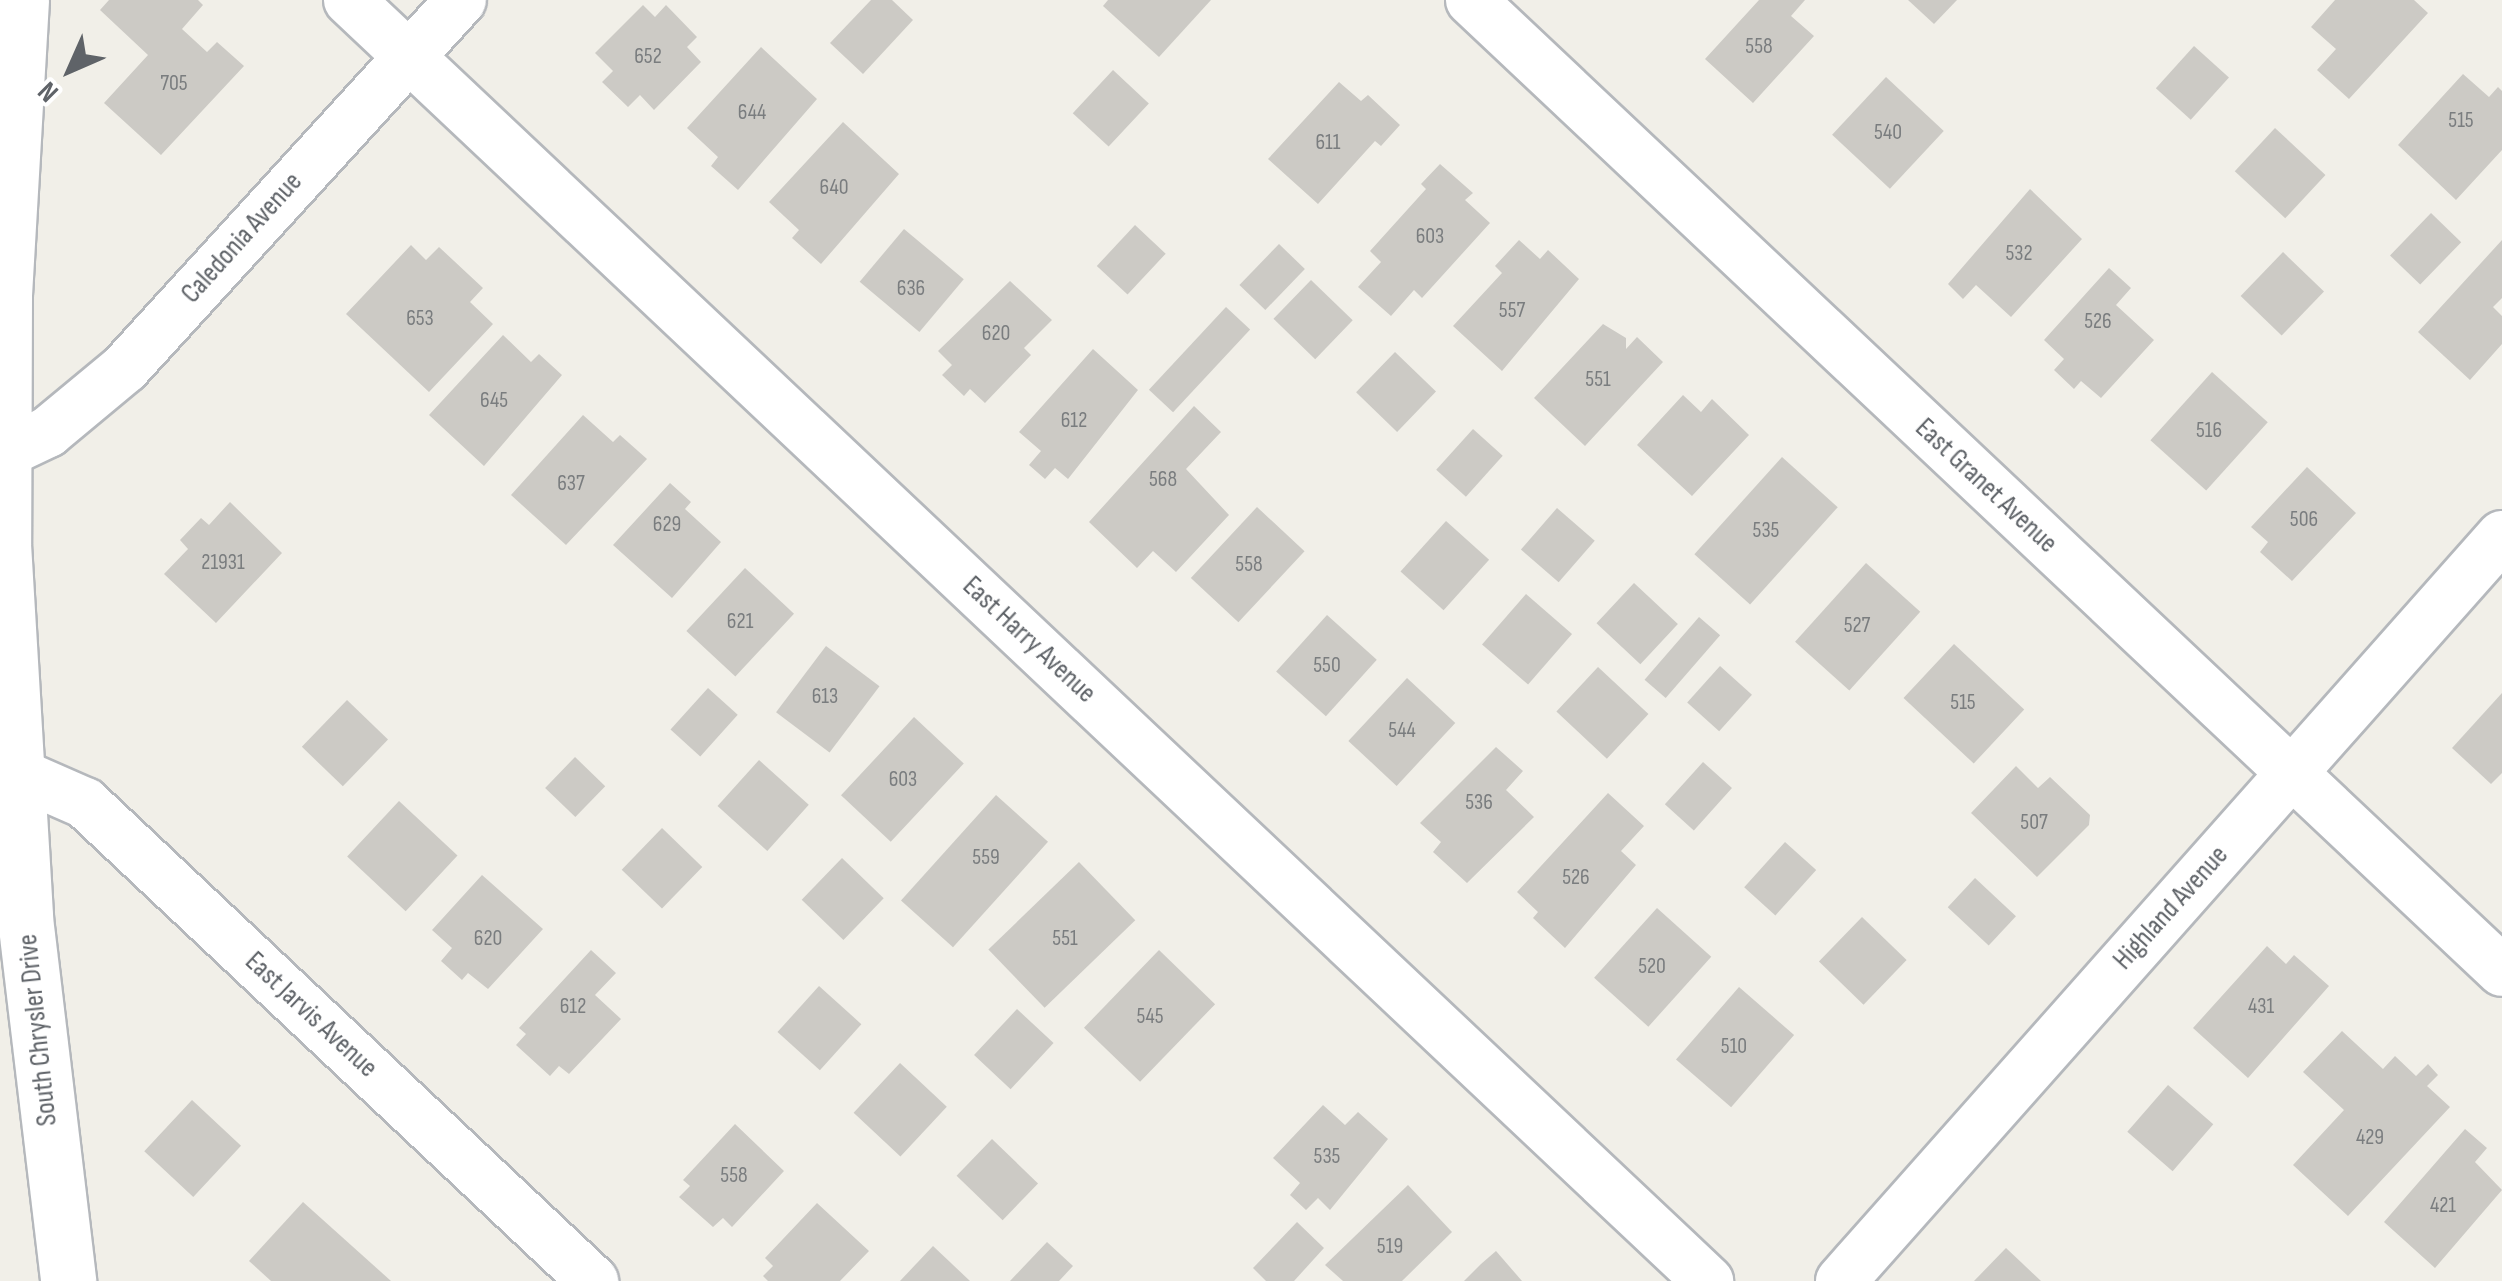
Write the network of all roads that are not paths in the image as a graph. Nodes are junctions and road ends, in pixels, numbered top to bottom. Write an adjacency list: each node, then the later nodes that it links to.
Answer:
1 (22, 0): 6 (main road, South Chrysler Drive)
2 (349, 0): 5 (street, East Harry Avenue)
3 (461, 0): 5 (street, Caledonia Avenue)
4 (1471, 0): 9 (street, East Granet Avenue)
5 (410, 56): 6 (street, Caledonia Avenue); 13 (street, East Harry Avenue)
6 (4, 454): 8 (main road, South Chrysler Drive)
7 (2502, 536): 9 (street, Highland Avenue)
8 (14, 772): 11 (main road, South Chrysler Drive); 12 (street, East Jarvis Avenue)
9 (2291, 773): 10 (street, East Granet Avenue); 14 (street, Highland Avenue)
10 (2502, 971)
11 (68, 1281)
12 (592, 1281)
13 (1708, 1281)
14 (1841, 1281)

